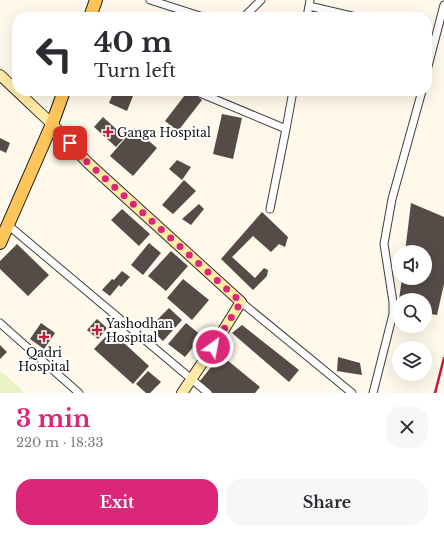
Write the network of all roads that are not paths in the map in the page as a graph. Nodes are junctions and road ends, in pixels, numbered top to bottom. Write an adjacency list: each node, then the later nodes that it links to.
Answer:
1 (96, 0): 6 (main road)
2 (150, 0): 7 (street)
3 (261, 0): 8 (street)
4 (309, 3): 9 (street)
5 (444, 5): 10 (street)
6 (92, 12)
7 (187, 12)
8 (249, 12)
9 (339, 12)
10 (432, 48)
11 (0, 75): 12 (main road)
12 (12, 86)
13 (22, 96): 18 (main road)
14 (62, 96): 18 (main road)
15 (207, 96): 19 (street)
16 (292, 96): 19 (street)
17 (421, 96): 30 (street)
18 (52, 124): 21 (main road); 23 (main road)
19 (286, 129): 20 (street)
20 (270, 209)
21 (8, 225): 22 (main road); 25 (street)
22 (0, 243)
23 (241, 302): 25 (main road); 29 (street)
24 (0, 324): 26 (street)
25 (191, 378): 27 (main road); 28 (street)
26 (79, 393)
27 (182, 393)
28 (208, 393)
29 (352, 393)
30 (373, 393)

